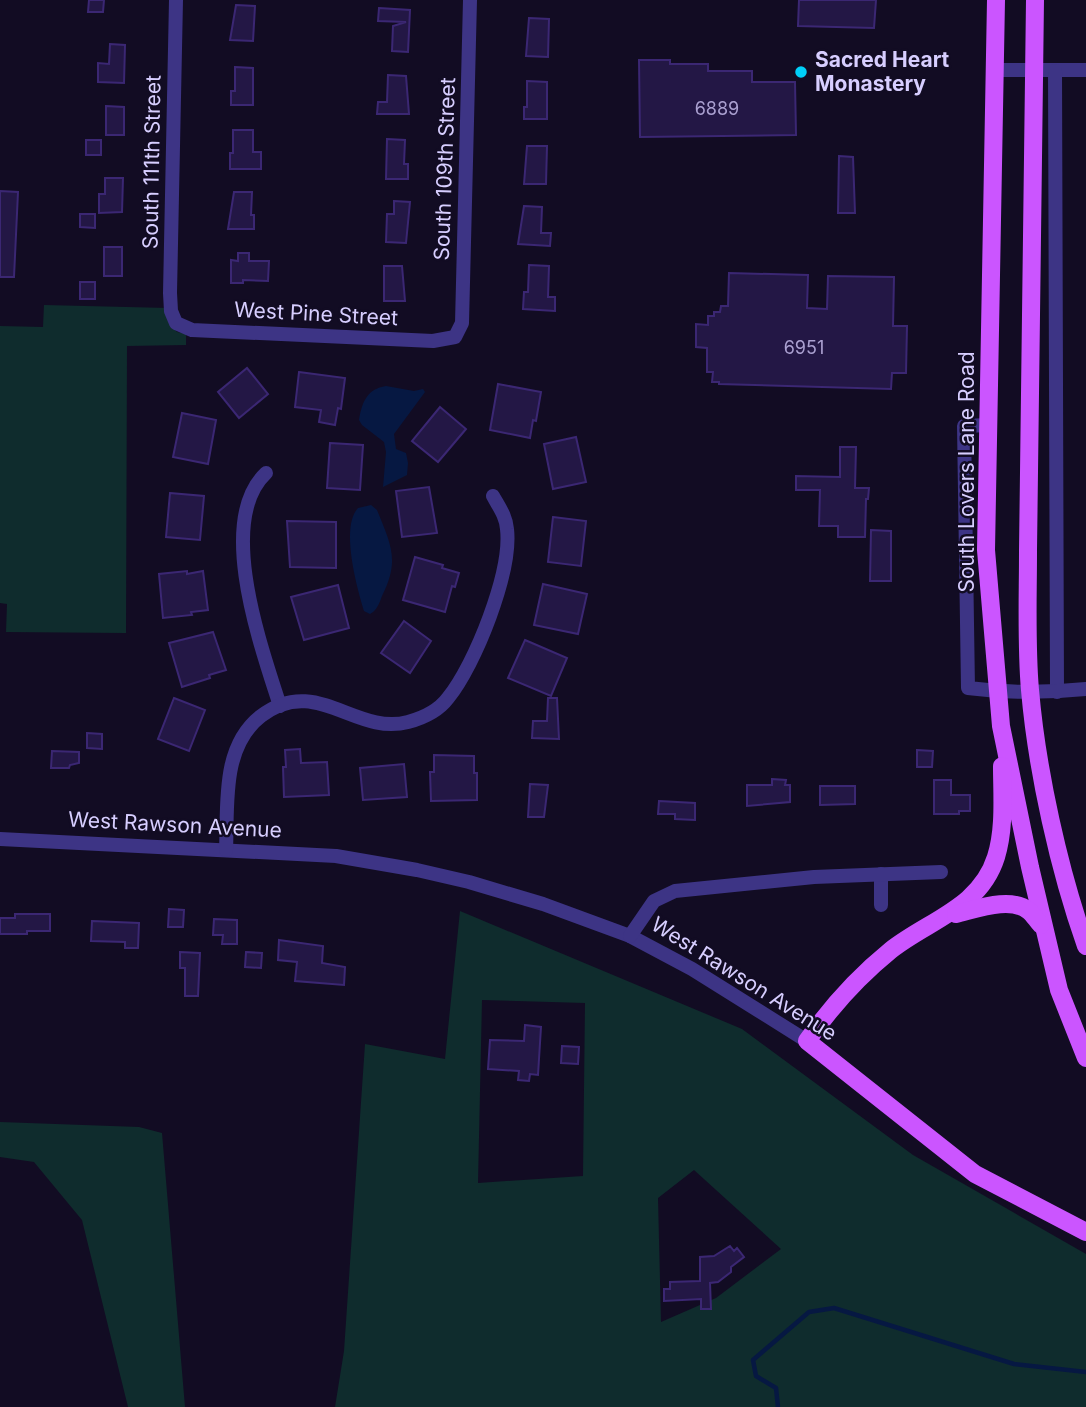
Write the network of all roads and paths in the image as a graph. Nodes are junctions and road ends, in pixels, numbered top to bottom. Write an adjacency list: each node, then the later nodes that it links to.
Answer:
1 (176, 0): 9 (street, South 111th Street)
2 (470, 0): 10 (street, South 109th Street)
3 (996, 0): 5 (main road, South Lovers Lane Road)
4 (1035, 0): 6 (main road, South Lovers Lane Road)
5 (994, 70): 6 (street); 11 (main road, South Lovers Lane Road)
6 (1034, 70): 7 (street); 15 (main road, South Lovers Lane Road)
7 (1055, 71): 8 (street); 16 (street)
8 (1086, 71)
9 (176, 323): 10 (street, West Pine Street)
10 (454, 337)
11 (989, 425): 15 (main road, South Lovers Lane Road); 15 (street)
12 (267, 473): 17 (street)
13 (492, 496): 17 (street)
14 (1086, 689): 16 (street)
15 (1014, 692): 16 (street); 18 (main road, South Lovers Lane Road); 27 (main road, South Lovers Lane Road)
16 (1057, 692)
17 (280, 706): 20 (street)
18 (1002, 726): 24 (main road); 25 (main road, South Lovers Lane Road)
19 (0, 839): 20 (street, West Rawson Avenue)
20 (226, 850): 26 (street, West Rawson Avenue)
21 (941, 872): 22 (street)
22 (881, 874): 23 (street); 26 (street)
23 (881, 905)
24 (949, 916): 25 (main road); 28 (main road)
25 (1043, 927): 29 (main road, South Lovers Lane Road)
26 (630, 936): 28 (street, West Rawson Avenue)
27 (1086, 946)
28 (807, 1041): 30 (main road, West Rawson Avenue)
29 (1086, 1058)
30 (1086, 1232)

